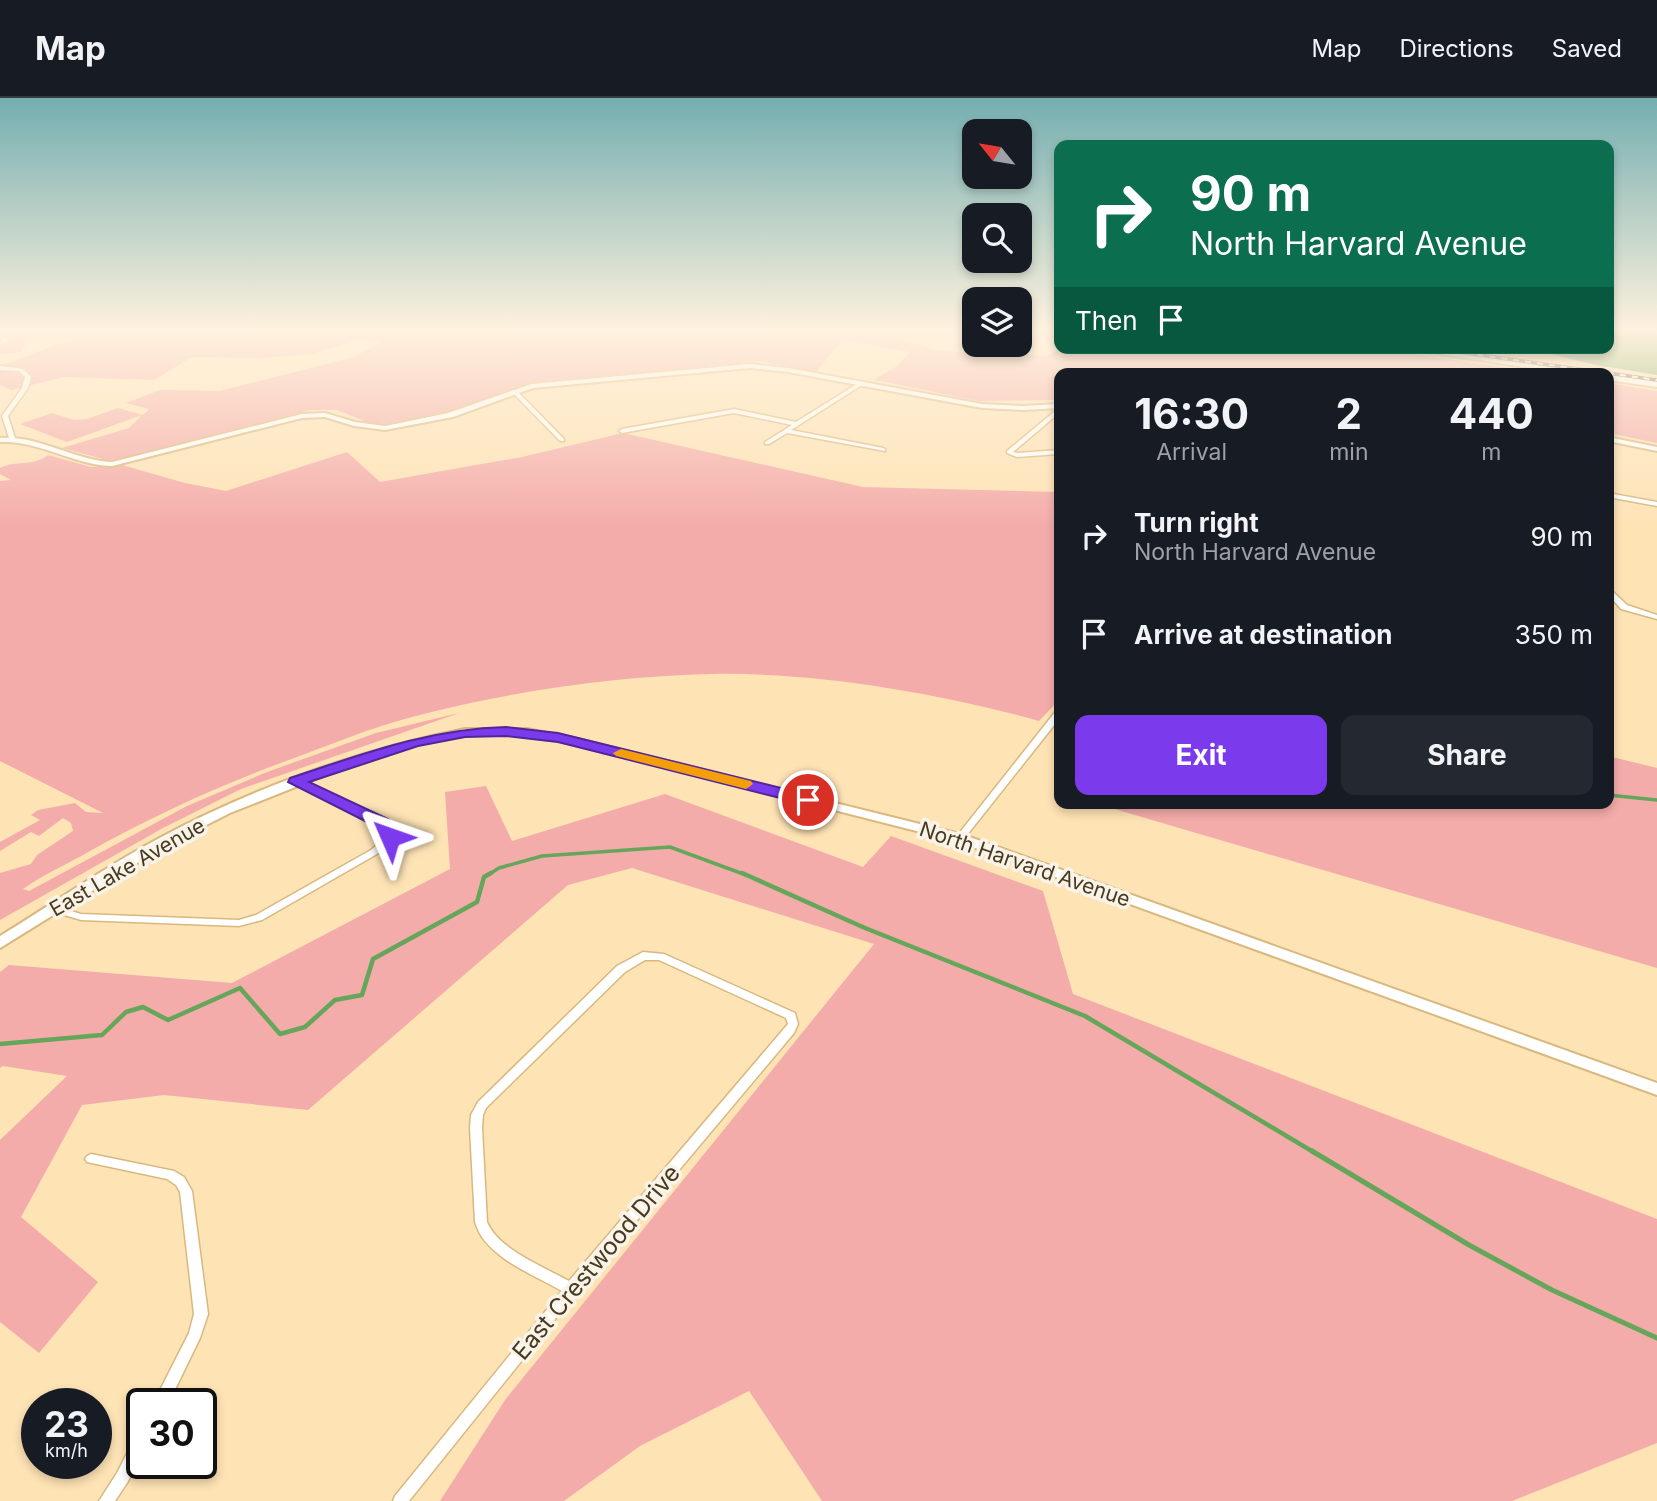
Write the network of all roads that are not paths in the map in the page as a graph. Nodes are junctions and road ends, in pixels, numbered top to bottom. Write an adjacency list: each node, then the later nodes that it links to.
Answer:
1 (19, 396): 11 (street)
2 (499, 396): 11 (street)
3 (519, 396): 12 (street)
4 (840, 396): 8 (street)
5 (929, 396): 6 (street)
6 (1054, 406)
7 (1054, 414): 18 (street)
8 (797, 424): 9 (street); 10 (street)
9 (622, 431)
10 (787, 431): 15 (street); 17 (street)
11 (12, 438): 13 (street)
12 (562, 439)
13 (0, 440)
14 (1614, 440): 16 (street)
15 (768, 443)
16 (1657, 449)
17 (883, 450)
18 (1054, 452)
19 (1614, 496): 20 (street)
20 (1657, 504)
21 (1614, 596): 22 (street)
22 (1657, 617)
23 (1054, 719): 25 (street)
24 (296, 782): 25 (street, North Harvard Avenue); 26 (street, East Lake Avenue); 26 (street)
25 (960, 838): 28 (street, North Harvard Avenue)
26 (54, 909): 27 (street, East Lake Avenue)
27 (0, 943)
28 (1657, 1089)
29 (92, 1159): 31 (street)
30 (571, 1289): 30 (street, East Crestwood Drive); 34 (street, East Crestwood Drive)
31 (168, 1388)
32 (126, 1470): 33 (street)
33 (106, 1501)
34 (400, 1501)

